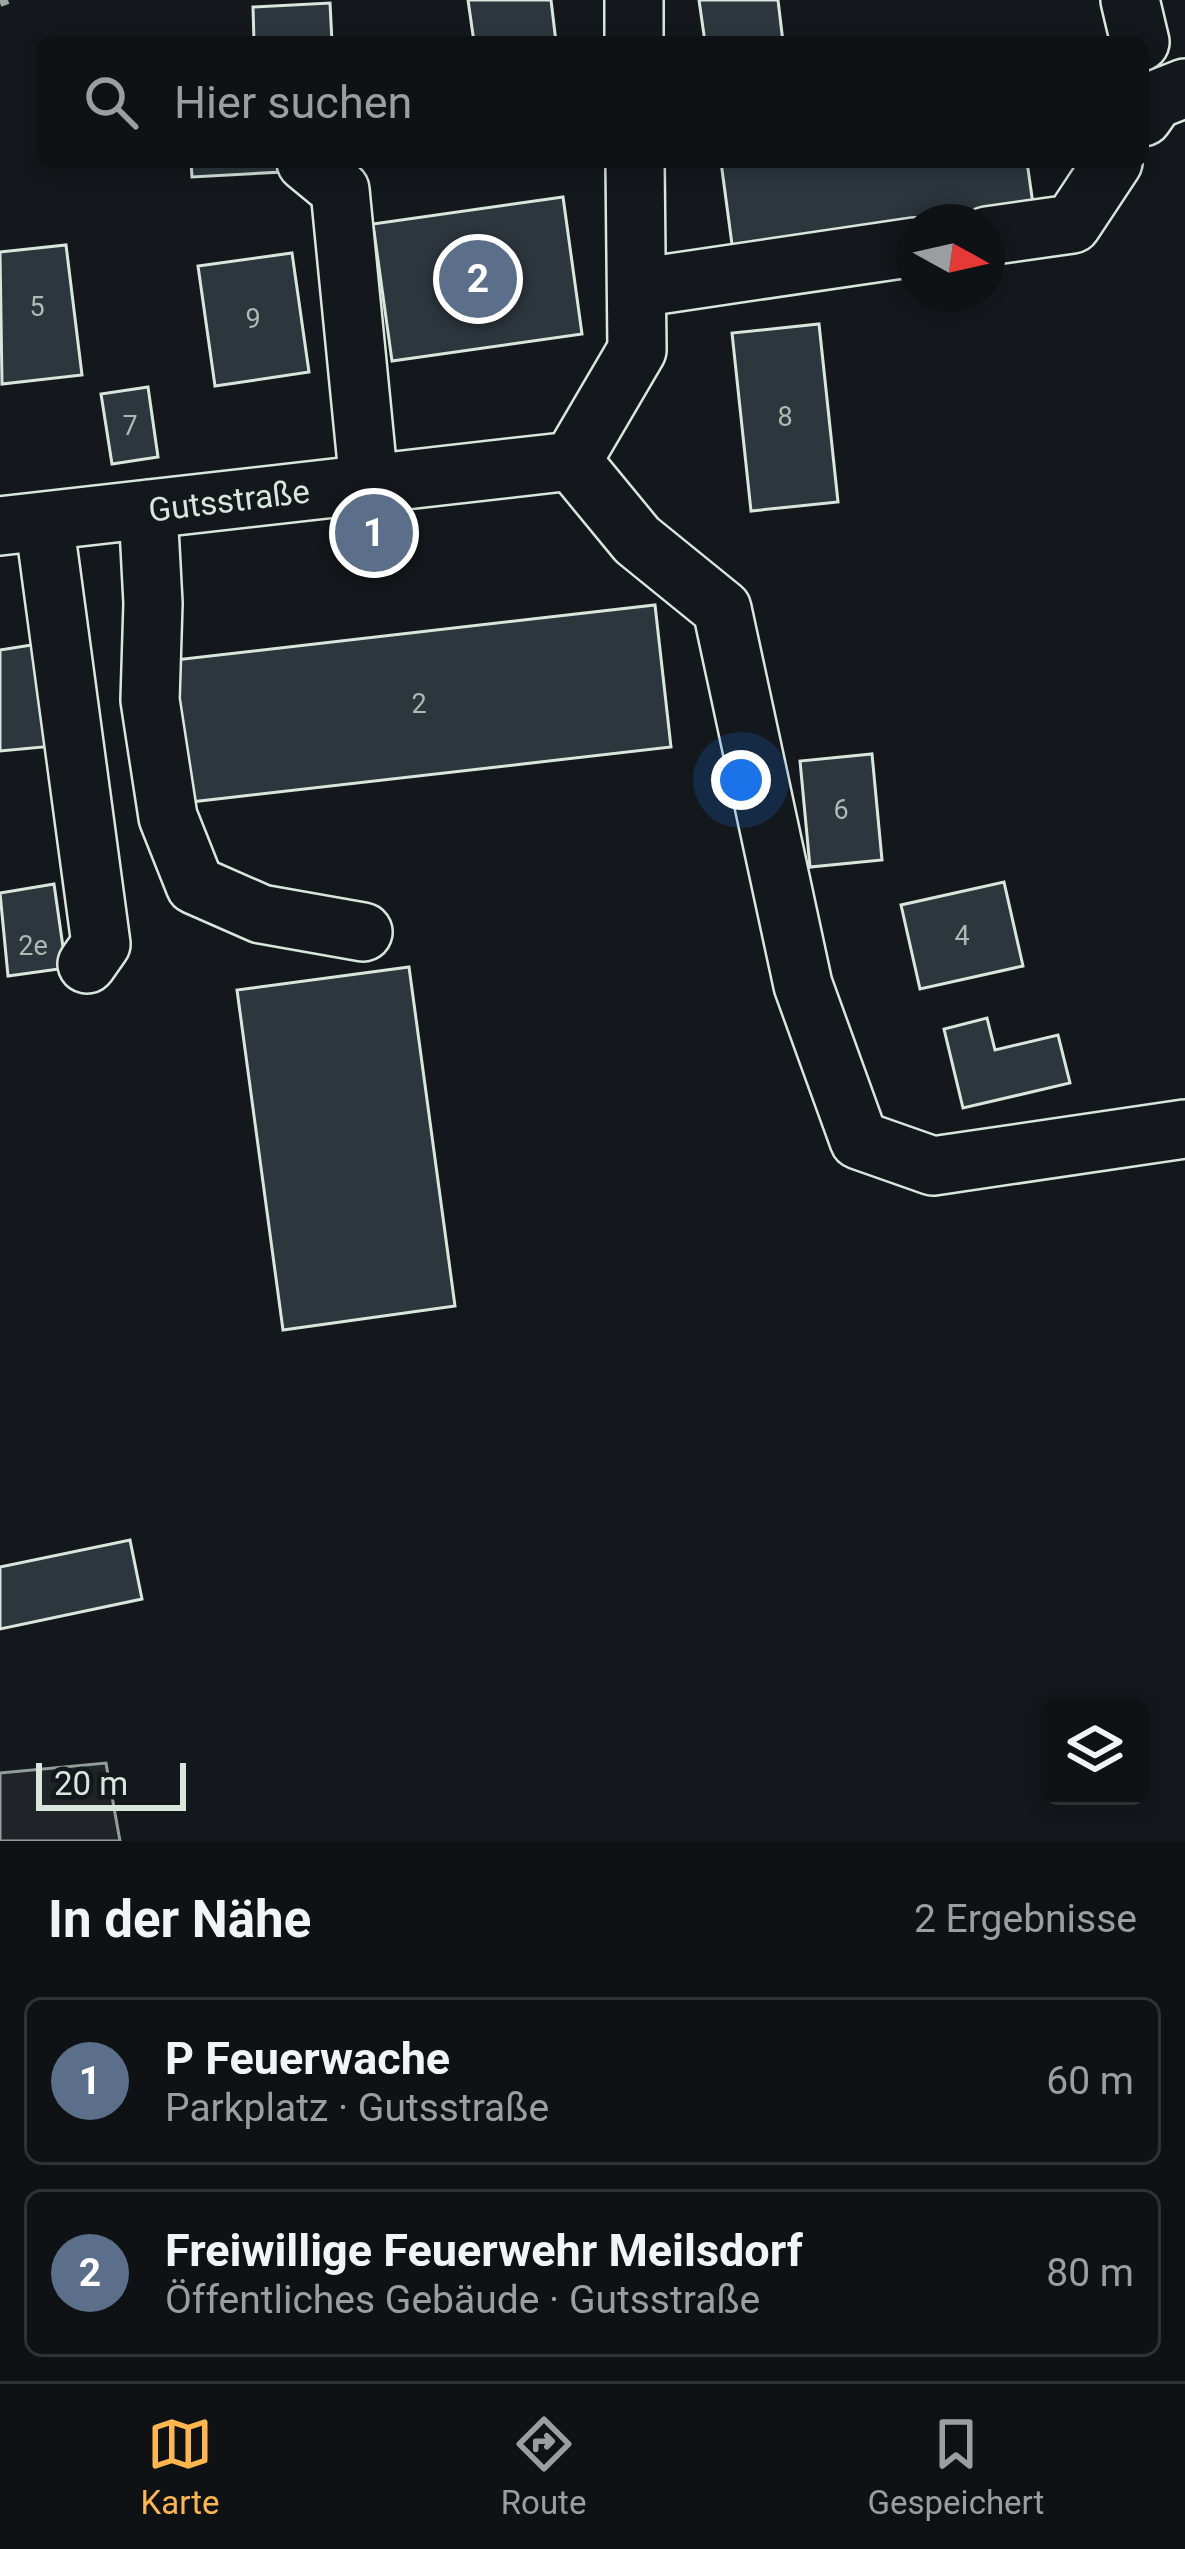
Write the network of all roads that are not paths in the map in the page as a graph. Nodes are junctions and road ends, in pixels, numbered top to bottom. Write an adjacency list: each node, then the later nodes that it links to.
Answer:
1 (634, 0): 3 (street)
2 (1130, 0): 4 (street)
3 (634, 36)
4 (1139, 36)
5 (313, 168): 12 (street)
6 (635, 168): 10 (street)
7 (1109, 168): 8 (street)
8 (1005, 233)
9 (897, 250): 10 (street)
10 (637, 289): 11 (street)
11 (572, 461): 12 (street, Gutsstraße); 17 (street)
12 (369, 484): 13 (street, Gutsstraße)
13 (148, 509): 14 (street, Gutsstraße); 15 (street)
14 (22, 524): 16 (street)
15 (363, 932)
16 (87, 964)
17 (1185, 1130)

